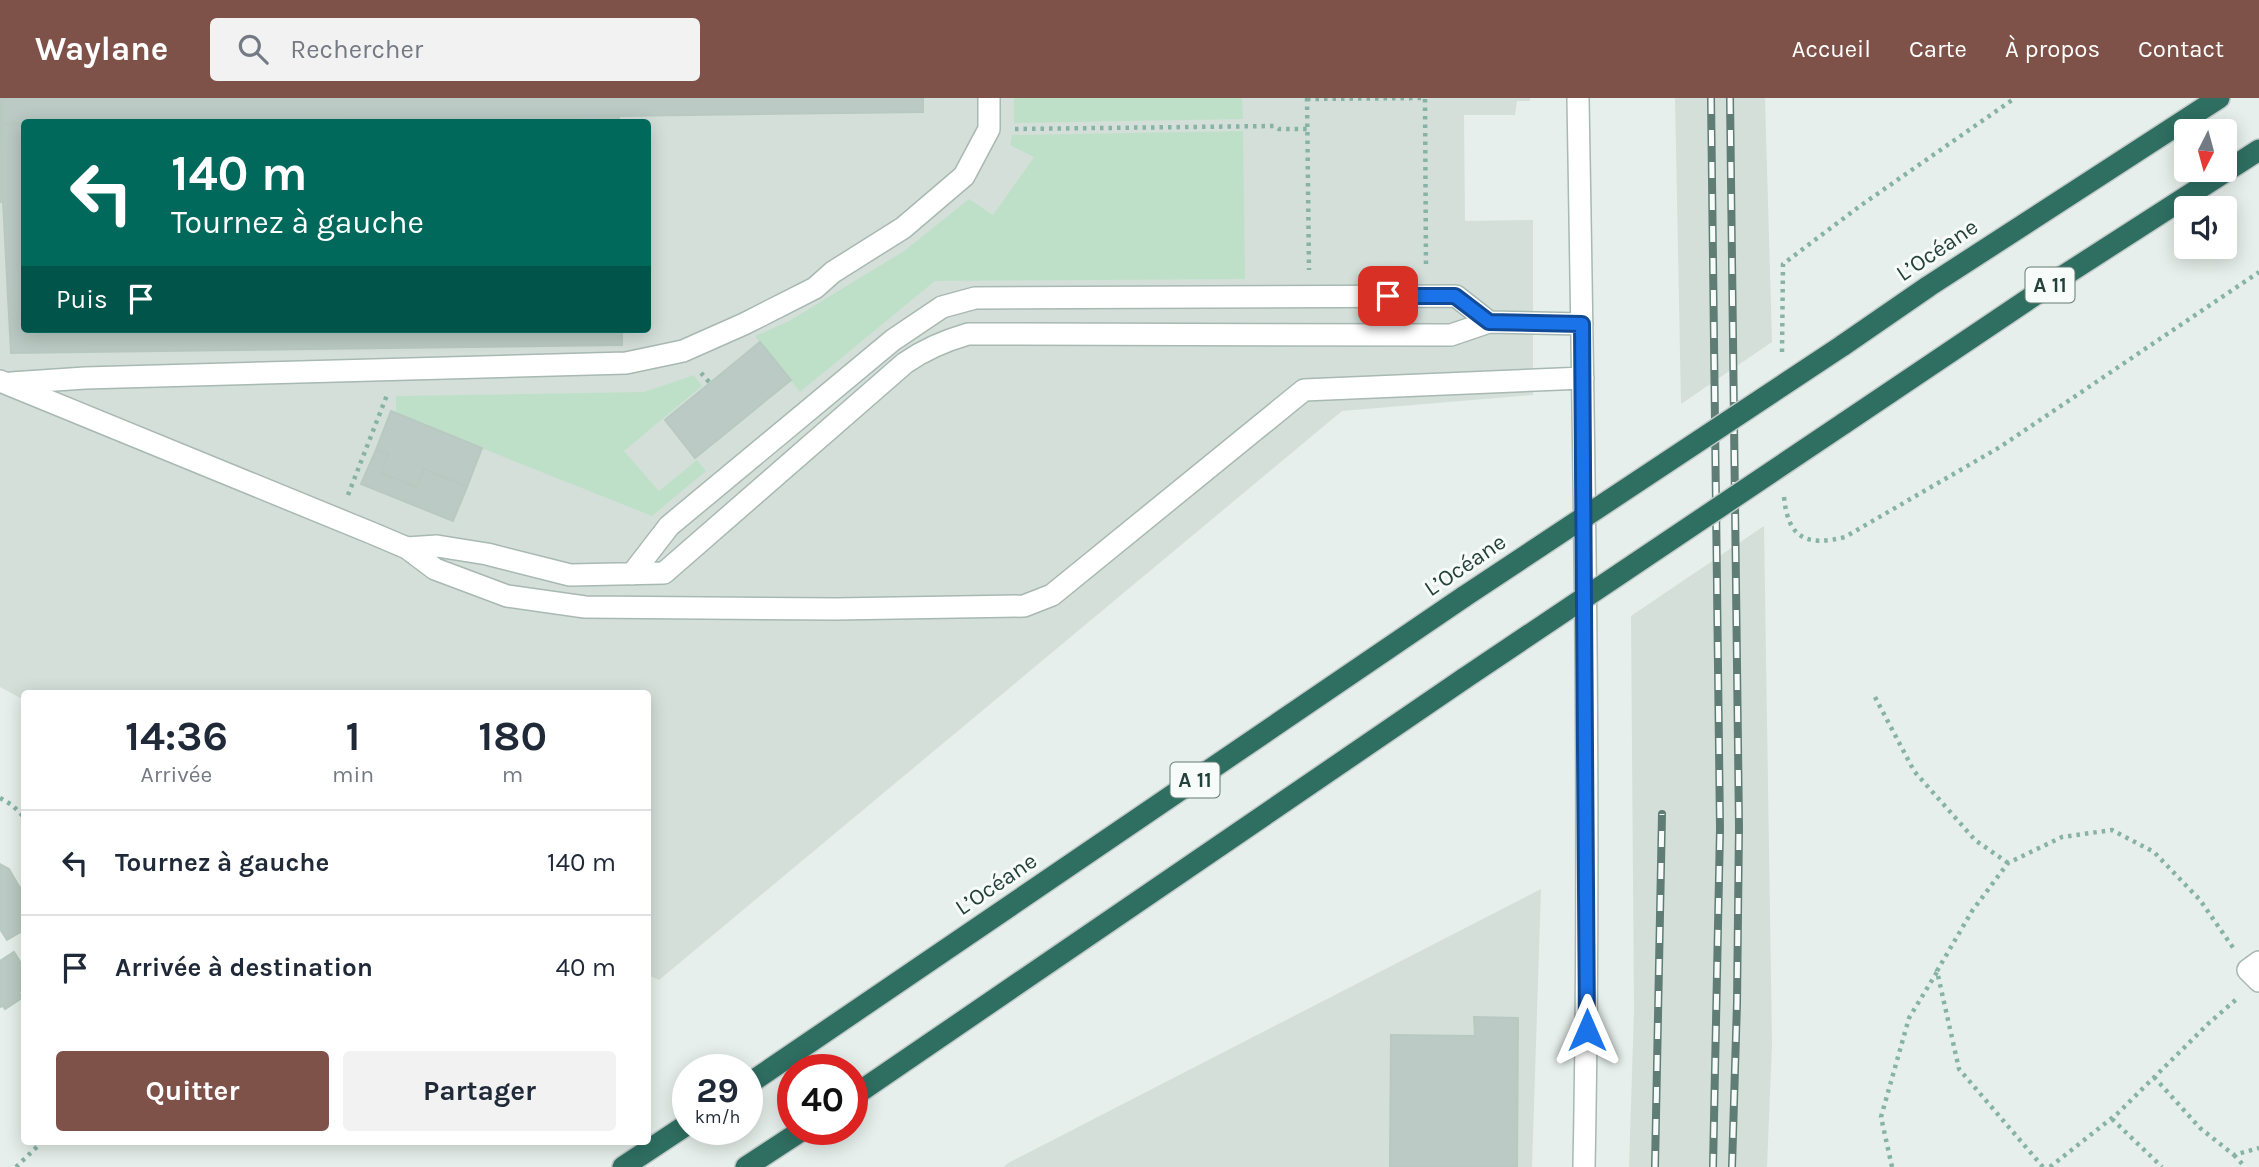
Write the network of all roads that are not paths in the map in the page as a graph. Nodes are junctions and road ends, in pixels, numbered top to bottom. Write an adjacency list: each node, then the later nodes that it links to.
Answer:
1 (989, 98): 8 (street)
2 (1578, 98): 6 (street)
3 (2219, 98): 13 (highway, L’Océane / A 11, bridge)
4 (2259, 150): 14 (highway, A 11, bridge)
5 (1489, 322): 6 (street); 10 (street); 11 (street)
6 (1582, 324): 7 (street)
7 (1583, 378): 12 (street); 19 (street)
8 (3, 382): 9 (street)
9 (407, 548): 11 (street); 12 (street)
10 (664, 573): 11 (street); 12 (street)
11 (632, 574)
12 (663, 609)
13 (763, 1075)
14 (868, 1087)
15 (672, 1135): 17 (highway)
16 (780, 1145): 18 (highway)
17 (623, 1167)
18 (746, 1167)
19 (1584, 1167)

